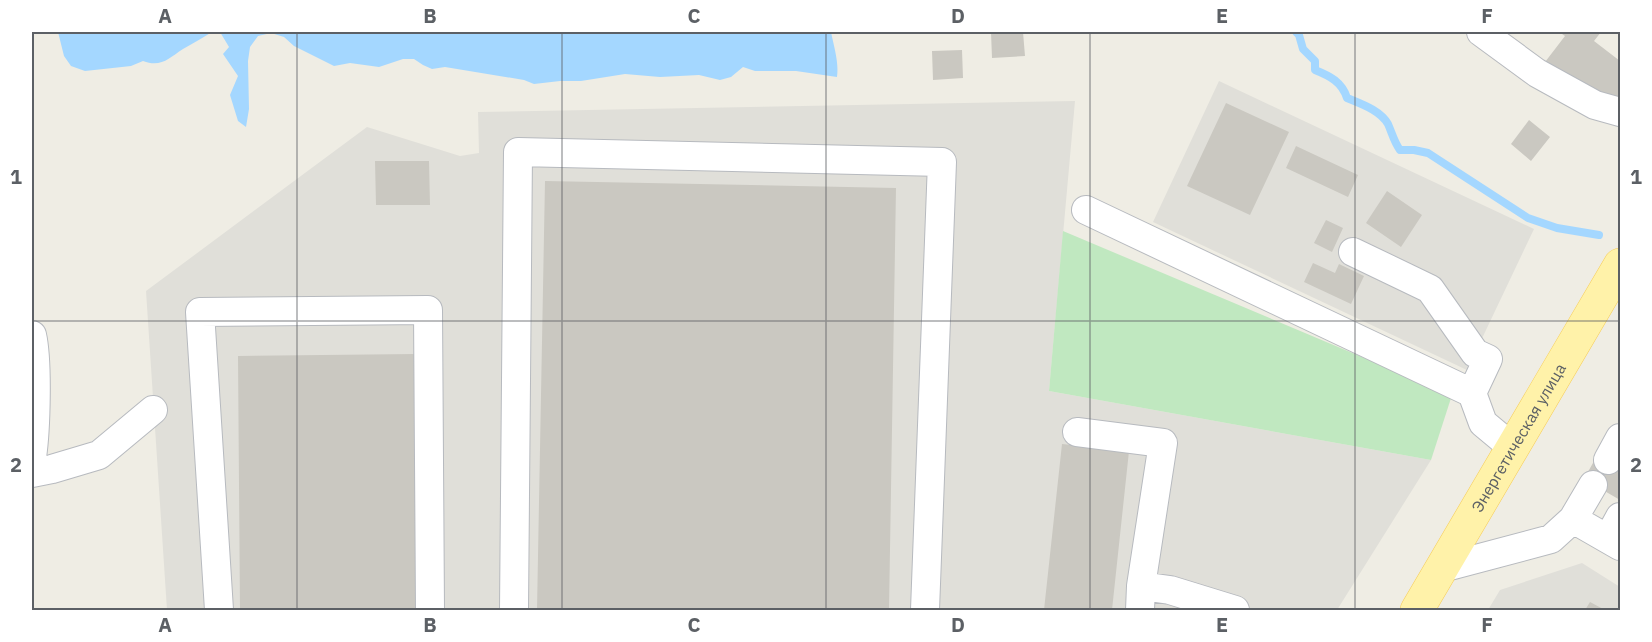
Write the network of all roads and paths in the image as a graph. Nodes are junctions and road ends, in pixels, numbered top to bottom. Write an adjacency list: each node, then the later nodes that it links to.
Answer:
1 (1481, 32): 2 (lane)
2 (1620, 112)
3 (1086, 210): 7 (lane)
4 (1353, 252): 7 (lane)
5 (1620, 265): 11 (main road, Энергетическая улица)
6 (32, 335): 10 (lane)
7 (1472, 393): 11 (lane)
8 (153, 410): 12 (lane)
9 (1077, 432): 17 (lane)
10 (32, 442)
11 (1513, 448): 16 (main road, Энергетическая улица)
12 (32, 473)
13 (1593, 485): 14 (lane)
14 (1573, 519): 15 (lane); 16 (lane)
15 (1616, 534)
16 (1442, 568): 23 (main road, Энергетическая улица)
17 (1140, 598): 22 (lane)
18 (219, 610): 19 (lane)
19 (430, 610)
20 (514, 610): 21 (lane)
21 (925, 610)
22 (1235, 610)
23 (1417, 610)

